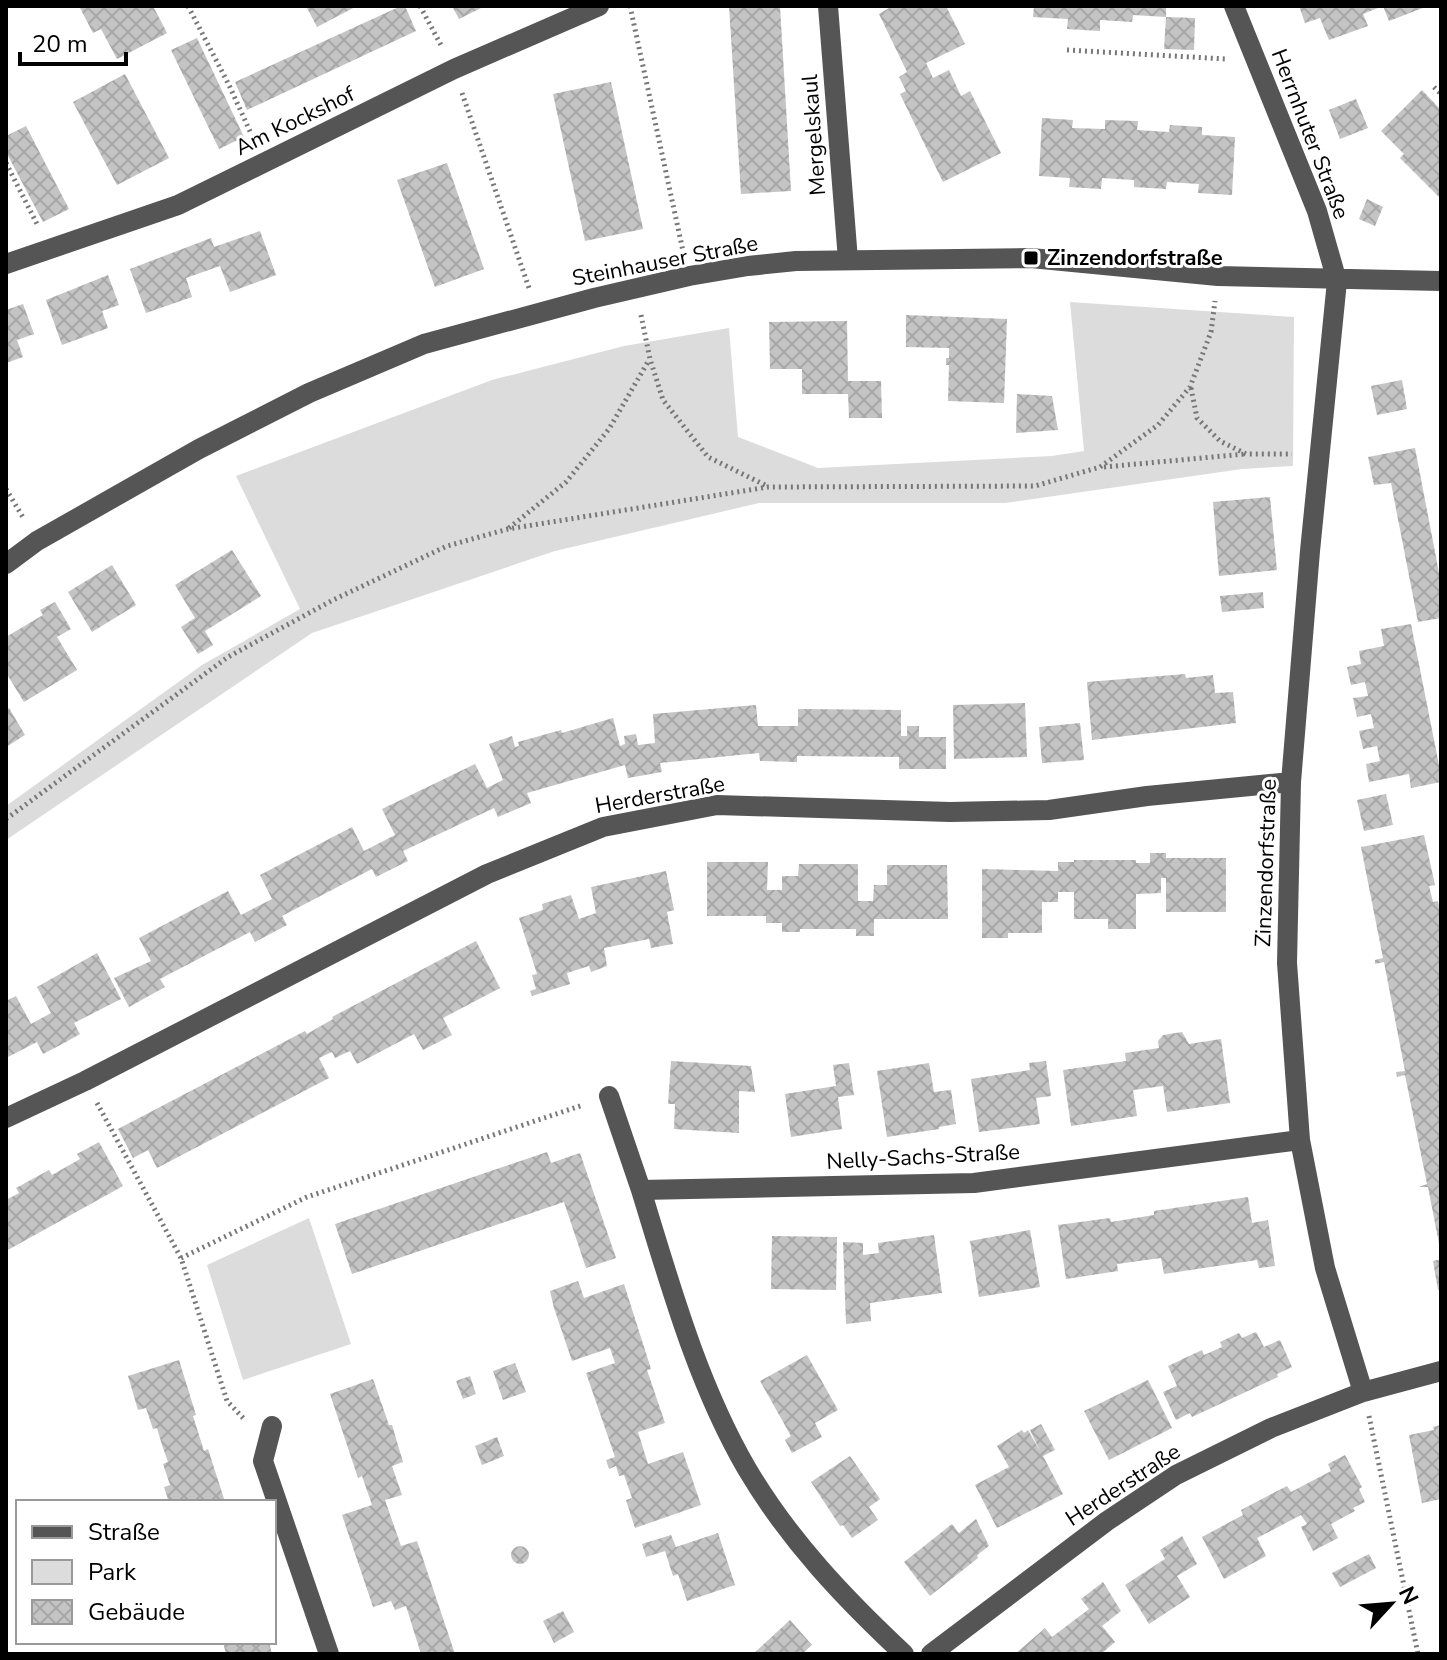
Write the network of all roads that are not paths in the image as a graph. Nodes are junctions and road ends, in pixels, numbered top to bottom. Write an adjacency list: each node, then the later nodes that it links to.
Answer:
1 (599, 6): 5 (street, Am Kockshof)
2 (828, 6): 4 (street, Mergelskaul)
3 (1234, 6): 6 (street, Herrnhuter Straße)
4 (848, 260): 6 (street, Steinhauser Straße); 8 (street, Steinhauser Straße)
5 (6, 264)
6 (1337, 281): 7 (street, Steinhauser Straße); 9 (street, Zinzendorfstraße)
7 (1441, 281)
8 (6, 564)
9 (1291, 782): 11 (street, Herderstraße); 12 (street, Zinzendorfstraße)
10 (609, 1096): 13 (street)
11 (6, 1118)
12 (1300, 1140): 13 (street, Nelly-Sachs-Straße); 15 (street, Zinzendorfstraße)
13 (641, 1190): 18 (street)
14 (1441, 1371): 15 (street, Herderstraße)
15 (1363, 1392): 19 (street, Herderstraße)
16 (272, 1426): 17 (street)
17 (329, 1654)
18 (904, 1654)
19 (931, 1654)

